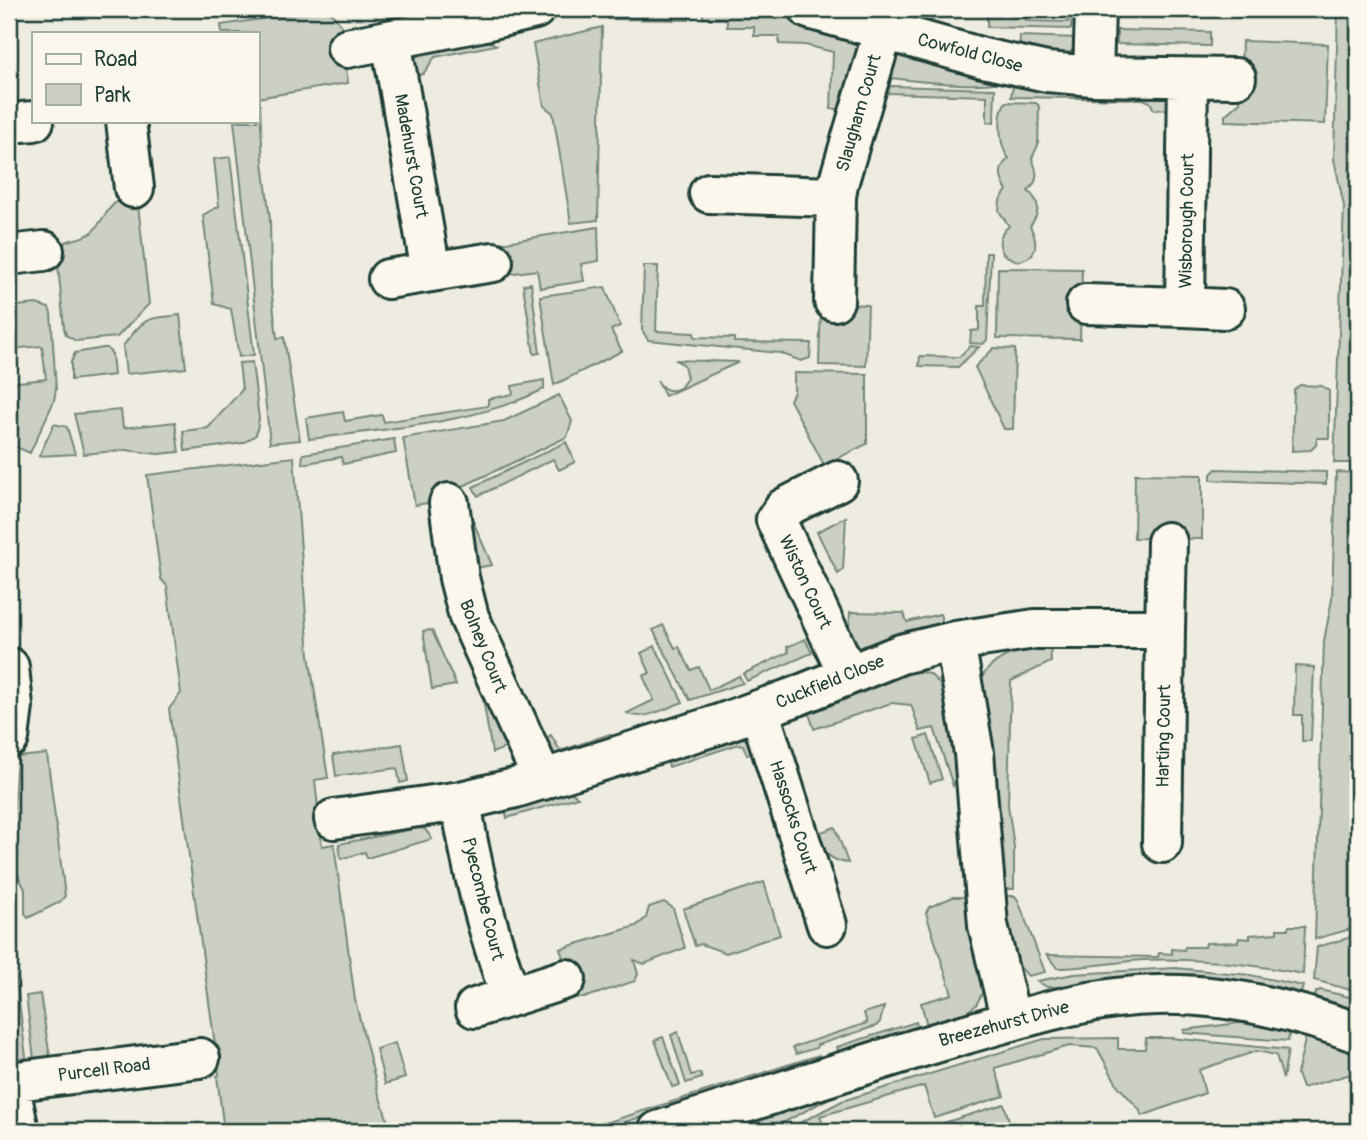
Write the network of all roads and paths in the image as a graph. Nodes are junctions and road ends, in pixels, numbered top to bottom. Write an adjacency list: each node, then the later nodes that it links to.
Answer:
1 (535, 9): 5 (street)
2 (809, 9): 4 (street, Cowfold Close)
3 (1095, 9): 7 (street)
4 (884, 29): 7 (street, Cowfold Close); 15 (street, Slaugham Court)
5 (391, 40): 6 (street); 17 (street, Madehurst Court)
6 (347, 48)
7 (1093, 76): 8 (street, Cowfold Close)
8 (1188, 78): 9 (street, Cowfold Close); 21 (street, Wisborough Court)
9 (1236, 78)
10 (32, 121): 12 (street)
11 (126, 122): 13 (street)
12 (9, 123)
13 (134, 188)
14 (709, 193): 15 (street)
15 (836, 197): 19 (street, Slaugham Court)
16 (493, 262): 17 (street)
17 (431, 272): 18 (street)
18 (388, 279)
19 (834, 301)
20 (1086, 304): 21 (street, Wisborough Court)
21 (1185, 307): 22 (street)
22 (1225, 309)
23 (838, 481): 29 (street, Wiston Court)
24 (449, 503): 32 (street, Bolney Court)
25 (1167, 542): 26 (street, Harting Court)
26 (1165, 629): 27 (street); 35 (street, Harting Court)
27 (955, 641): 29 (street, Cuckfield Close); 40 (street)
28 (9, 667): 31 (street)
29 (848, 674): 30 (street, Cuckfield Close)
30 (759, 710): 32 (street, Cuckfield Close); 36 (street, Hassocks Court)
31 (9, 738)
32 (543, 780): 33 (street, Cuckfield Close)
33 (461, 801): 34 (street, Cuckfield Close); 38 (street, Pyecombe Court)
34 (334, 820)
35 (1162, 843)
36 (827, 925)
37 (565, 979): 38 (street)
38 (511, 996): 39 (street)
39 (475, 1008)
40 (1012, 1021): 41 (street, Breezehurst Drive); 45 (street, Breezehurst Drive)
41 (1358, 1033)
42 (200, 1058): 43 (street, Purcell Road)
43 (9, 1082): 44 (street, Purcell Road)
44 (19, 1131)
45 (658, 1131)

